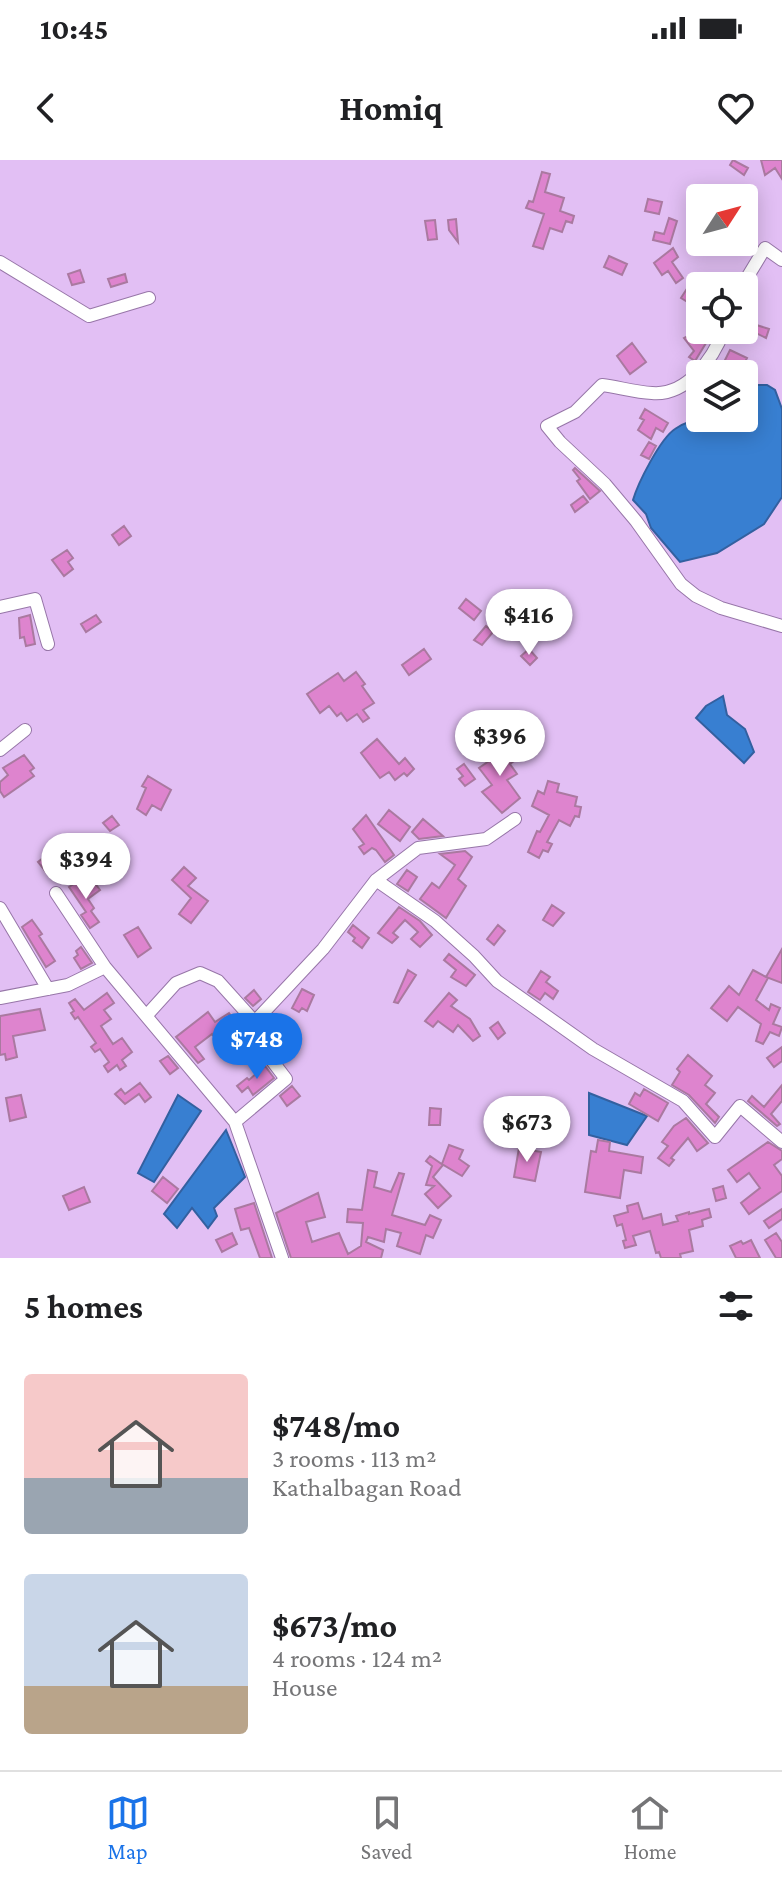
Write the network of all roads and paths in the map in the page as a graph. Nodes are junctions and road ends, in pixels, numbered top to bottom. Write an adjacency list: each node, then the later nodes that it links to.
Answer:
1 (782, 260): 3 (street)
2 (0, 262): 4 (street)
3 (750, 272)
4 (149, 298)
5 (718, 344): 7 (street)
6 (0, 607): 8 (street)
7 (782, 626)
8 (48, 644)
9 (25, 730): 10 (street)
10 (0, 750)
11 (515, 819): 12 (street)
12 (376, 880): 19 (street); 21 (street)
13 (56, 893): 15 (street)
14 (0, 908): 16 (street)
15 (105, 967): 16 (street); 18 (street)
16 (48, 989): 17 (street)
17 (0, 998)
18 (147, 1015): 19 (street); 20 (street)
19 (255, 1022): 20 (street)
20 (235, 1122): 22 (street)
21 (782, 1142)
22 (282, 1258)

